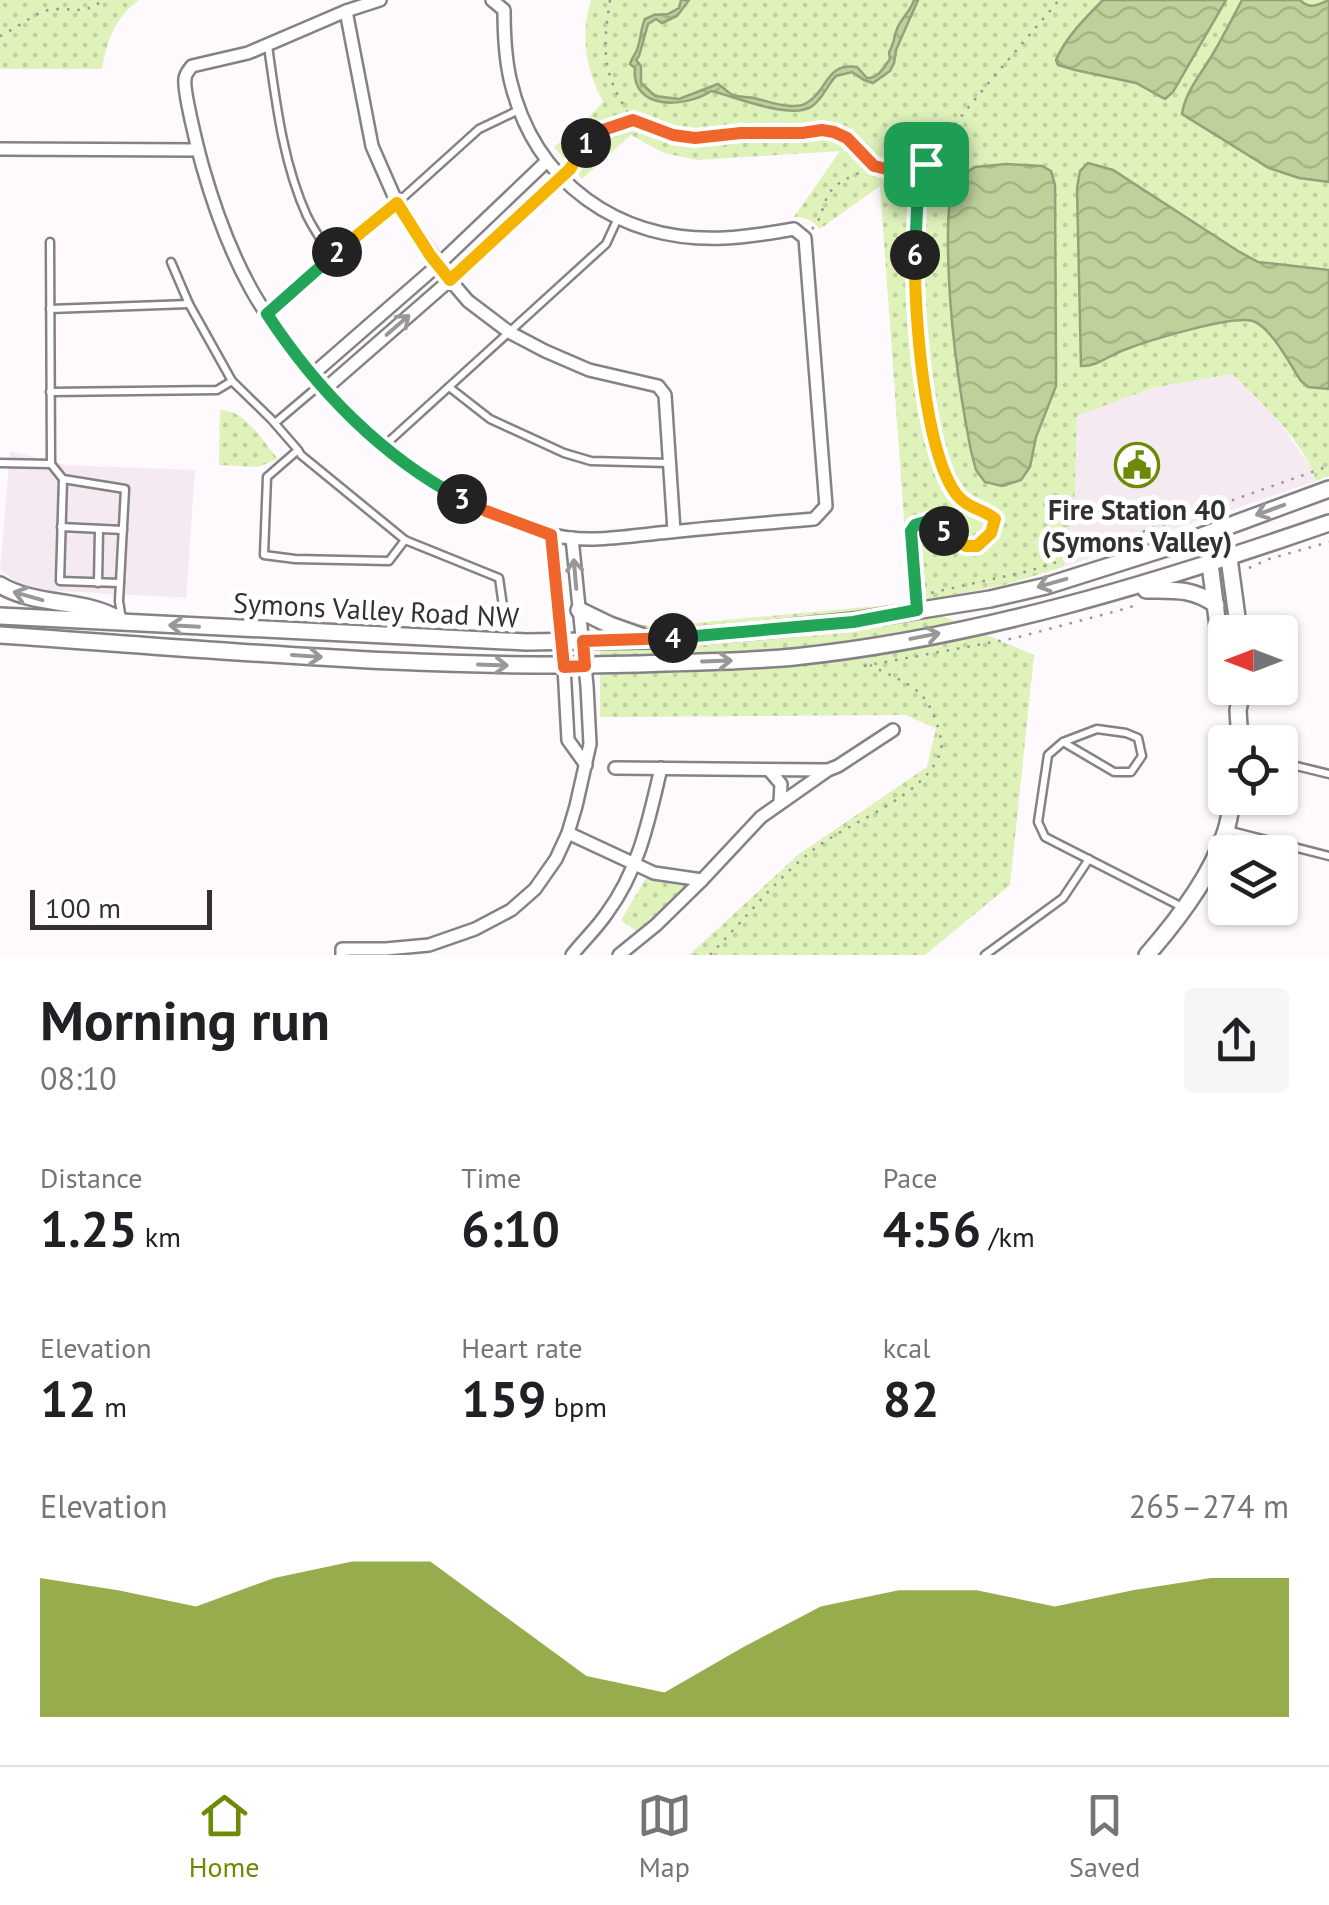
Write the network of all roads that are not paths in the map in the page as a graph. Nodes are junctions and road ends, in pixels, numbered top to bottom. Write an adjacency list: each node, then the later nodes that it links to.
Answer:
1 (380, 0): 3 (street)
2 (492, 0): 5 (street)
3 (346, 11): 4 (street); 10 (street)
4 (268, 45): 7 (street); 13 (lane)
5 (521, 109): 8 (street); 10 (lane)
6 (0, 149): 7 (street)
7 (198, 150): 19 (street)
8 (547, 161): 9 (street); 15 (street)
9 (560, 177): 11 (street); 16 (street)
10 (397, 203): 13 (lane); 15 (street)
11 (618, 218): 20 (lane); 37 (street)
12 (50, 242): 18 (lane)
13 (332, 257): 19 (lane)
14 (172, 262): 17 (lane)
15 (438, 265): 16 (street); 22 (street)
16 (450, 280): 20 (street); 22 (street, one-way to 16)
17 (189, 304): 18 (lane); 21 (lane)
18 (50, 309): 24 (lane)
19 (267, 314): 22 (street)
20 (510, 332): 23 (lane); 29 (street)
21 (232, 381): 24 (lane); 25 (lane)
22 (320, 382): 25 (lane); 26 (street)
23 (449, 387): 26 (lane); 29 (lane)
24 (50, 392): 30 (lane)
25 (275, 423): 27 (lane)
26 (384, 446): 39 (street)
27 (298, 450): 41 (lane); 41 (lane)
28 (0, 463): 30 (lane)
29 (670, 463): 37 (street)
30 (51, 464): 31 (lane)
31 (63, 478): 34 (lane); 36 (lane)
32 (1329, 489): 38 (main road, Symons Valley Road NW, one-way to 38)
33 (1329, 523): 44 (main road, Symons Valley Road NW)
34 (62, 527): 35 (lane); 42 (lane)
35 (99, 529): 36 (lane); 48 (lane)
36 (123, 530): 49 (lane)
37 (674, 531): 40 (street)
38 (1212, 533): 44 (main road); 45 (main road); 60 (main road, Symons Valley Road NW, one-way to 60)
39 (551, 535): 40 (street); 62 (street)
40 (572, 538): 54 (street, one-way to 40)
41 (405, 540): 53 (lane)
42 (61, 544): 43 (lane); 46 (lane)
43 (72, 545)
44 (1230, 558): 45 (main road, Symons Valley Road NW); 56 (main road)
45 (1210, 564): 51 (main road, Symons Valley Road NW); 52 (main road)
46 (60, 565): 47 (lane); 48 (lane)
47 (70, 566)
48 (98, 582): 49 (lane)
49 (120, 583): 58 (lane)
50 (0, 585): 58 (main road, one-way to 50)
51 (1126, 590): 52 (main road); 63 (main road, Symons Valley Road NW, one-way to 51)
52 (1216, 604): 55 (main road)
53 (503, 606)
54 (579, 610): 60 (main road); 61 (street)
55 (1217, 615)
56 (1237, 615)
57 (0, 616): 58 (main road, Symons Valley Road NW)
58 (123, 622): 62 (main road, Symons Valley Road NW, one-way to 58)
59 (0, 635): 64 (main road, Symons Valley Road NW, one-way to 64)
60 (650, 640): 61 (main road, Symons Valley Road NW)
61 (583, 641): 62 (main road, Symons Valley Road NW); 63 (street)
62 (561, 642): 64 (street)
63 (585, 666): 64 (main road, Symons Valley Road NW); 71 (street)
64 (564, 667): 71 (street)
65 (1236, 705): 67 (main road)
66 (1239, 705): 67 (main road)
67 (1238, 710): 68 (main road)
68 (1239, 725)
69 (892, 730): 76 (street)
70 (1063, 742): 70 (lane); 83 (lane)
71 (586, 765): 81 (street)
72 (1298, 766): 77 (lane)
73 (615, 768): 74 (street)
74 (660, 768): 75 (street); 84 (street)
75 (769, 770): 76 (street); 78 (street)
76 (828, 770): 78 (street)
77 (1329, 774)
78 (780, 803): 85 (street)
79 (1229, 815): 80 (main road)
80 (1226, 830): 82 (lane); 86 (main road)
81 (568, 833): 84 (street); 87 (street)
82 (1329, 856)
83 (1090, 859): 86 (lane); 90 (lane)
84 (635, 863): 85 (street); 88 (street)
85 (702, 880): 89 (street)
86 (1184, 908): 91 (main road)
87 (342, 955)
88 (572, 955)
89 (619, 955)
90 (985, 955)
91 (1147, 955)

